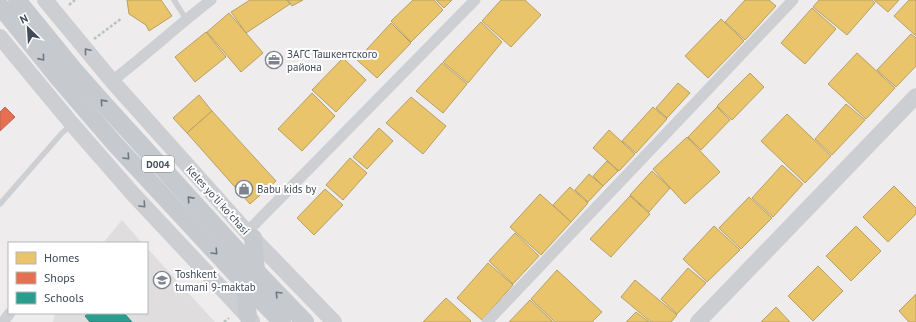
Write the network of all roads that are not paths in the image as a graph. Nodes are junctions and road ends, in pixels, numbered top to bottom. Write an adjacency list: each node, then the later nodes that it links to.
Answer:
1 (17, 0): 15 (main road, Keles yoʻli koʻchasi / D004, one-way to 1)
2 (45, 0): 10 (street, Keles yoʻli koʻchasi, one-way to 2)
3 (174, 0): 8 (lane)
4 (211, 0): 8 (street)
5 (475, 0): 14 (street)
6 (793, 0): 22 (street)
7 (0, 6): 15 (main road, Keles yoʻli koʻchasi / D004, one-way to 15)
8 (186, 19): 10 (street)
9 (0, 37): 12 (street)
10 (112, 81): 14 (street, Keles yoʻli koʻchasi)
11 (916, 96): 23 (street)
12 (72, 124): 13 (lane); 17 (street, one-way to 17)
13 (0, 204)
14 (250, 235): 15 (main road); 21 (street, Keles yoʻli koʻchasi)
15 (250, 277): 17 (main road); 19 (main road, Keles yoʻli koʻchasi / D004); 20 (main road, Keles yoʻli koʻchasi / D004, one-way to 15)
16 (9, 314): 18 (street)
17 (251, 319)
18 (3, 322)
19 (282, 322)
20 (305, 322)
21 (334, 322)
22 (487, 322)
23 (698, 322)

